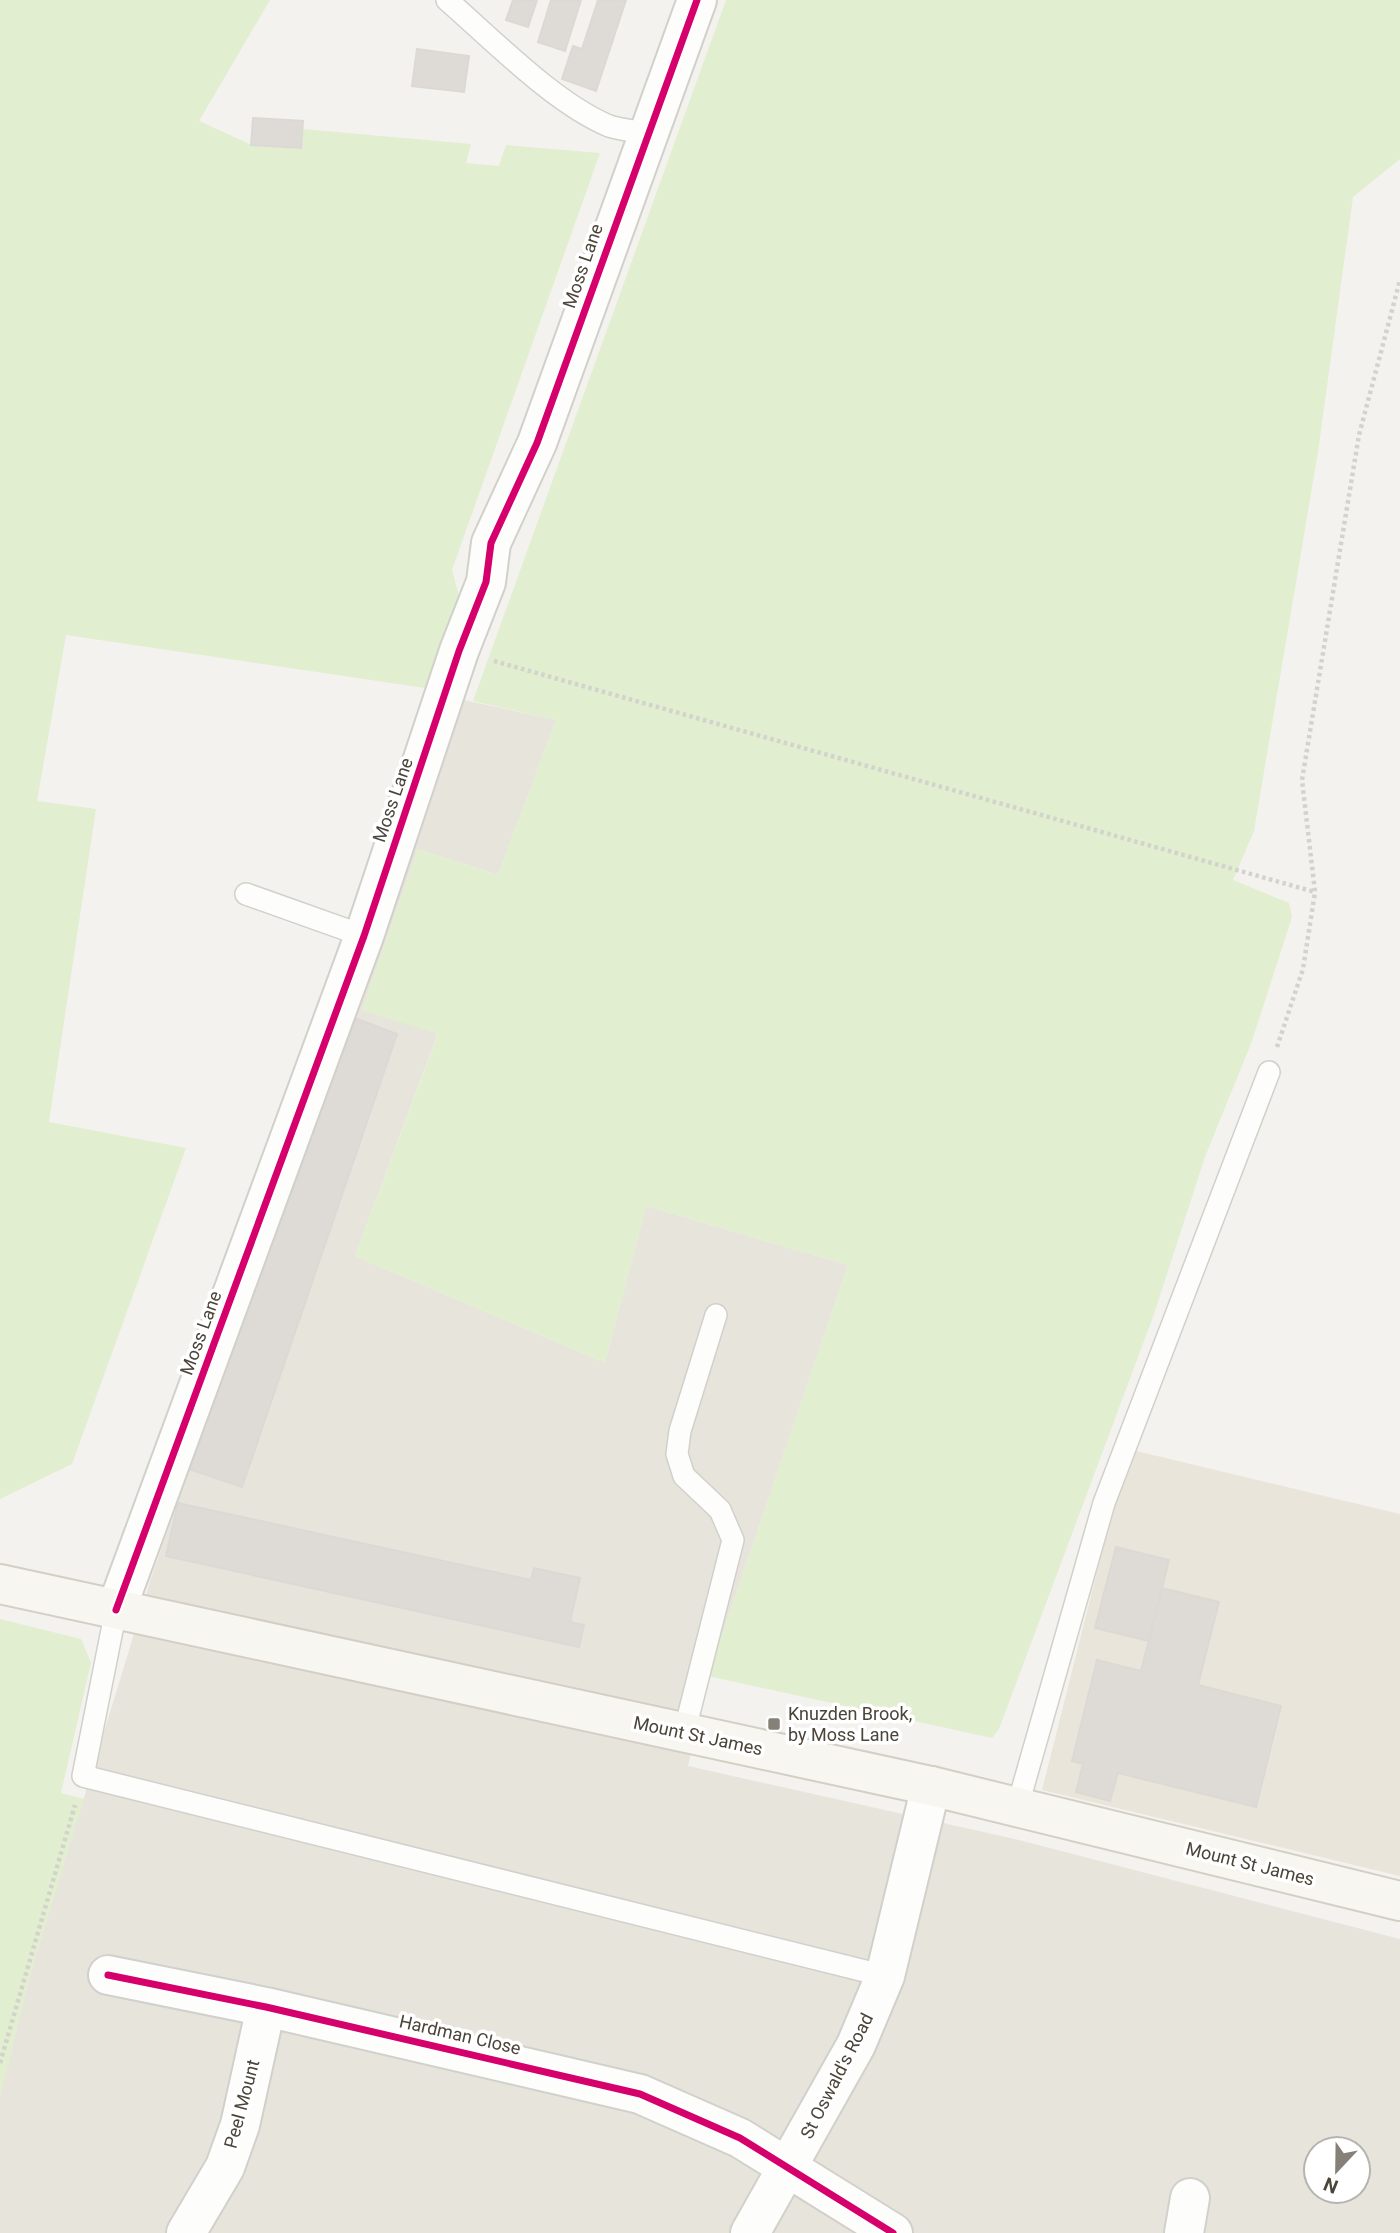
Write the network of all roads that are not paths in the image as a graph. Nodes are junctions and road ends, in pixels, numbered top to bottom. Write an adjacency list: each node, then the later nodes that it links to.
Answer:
1 (447, 0): 3 (lane)
2 (697, 0): 3 (street, Moss Lane)
3 (647, 133): 5 (street, Moss Lane)
4 (246, 894): 5 (lane)
5 (364, 936): 9 (street, Moss Lane)
6 (1269, 1072): 12 (lane)
7 (716, 1315): 10 (lane)
8 (0, 1584): 9 (main road, Mount St James)
9 (116, 1610): 10 (main road, Mount St James); 15 (lane)
10 (684, 1734): 11 (main road, Mount St James)
11 (931, 1786): 12 (main road, Mount St James); 15 (street, St Oswald's Road)
12 (1017, 1808): 13 (main road, Mount St James)
13 (1400, 1900)
14 (108, 1975): 16 (street, Hardman Close)
15 (885, 1976): 17 (street, St Oswald's Road)
16 (266, 2007): 17 (street, Hardman Close); 18 (street, Peel Mount)
17 (789, 2169): 19 (street, St Oswald's Road); 20 (street, Hardman Close)
18 (186, 2233)
19 (750, 2233)
20 (893, 2233)

